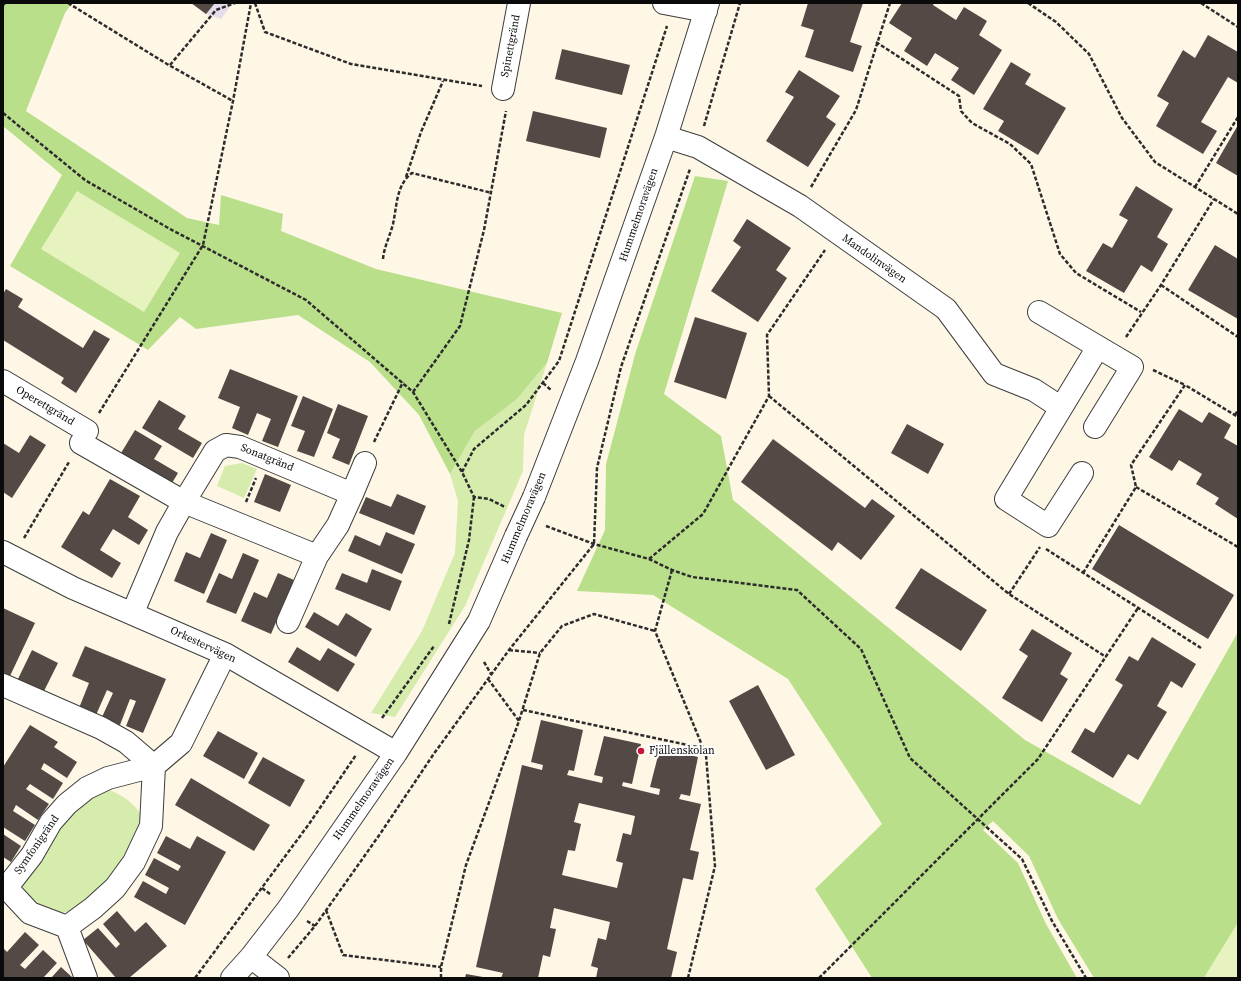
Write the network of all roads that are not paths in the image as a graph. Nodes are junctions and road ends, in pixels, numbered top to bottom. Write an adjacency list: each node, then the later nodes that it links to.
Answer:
1 (519, 3): 4 (street, Spinettgränd)
2 (669, 4): 3 (street)
3 (707, 7): 5 (street, Hummelmoravägen)
4 (503, 89)
5 (666, 137): 9 (street, Mandolinvägen); 21 (street, Hummelmoravägen, bridge)
6 (1039, 312): 7 (street)
7 (1114, 357): 9 (street); 10 (street)
8 (3, 381): 14 (street, Operettgränd)
9 (1060, 407): 12 (street)
10 (1095, 428)
11 (365, 463): 13 (street)
12 (1082, 473)
13 (352, 494): 14 (street, Sonatgränd); 16 (street)
14 (184, 502): 16 (street); 17 (street, Sonatgränd)
15 (8, 555): 17 (street, Orkestervägen)
16 (317, 556): 18 (street)
17 (133, 612): 19 (street, Orkestervägen)
18 (288, 622)
19 (225, 654): 21 (street, Orkestervägen); 22 (street, Symfonigränd)
20 (12, 689): 22 (street)
21 (396, 753): 25 (street, Hummelmoravägen)
22 (154, 766): 23 (street, Symfonigränd); 24 (street)
23 (5, 885): 24 (street, Symfonigränd)
24 (67, 927): 26 (street)
25 (251, 957): 27 (street, Hummelmoravägen); 28 (street)
26 (86, 978)
27 (232, 978)
28 (278, 978)

